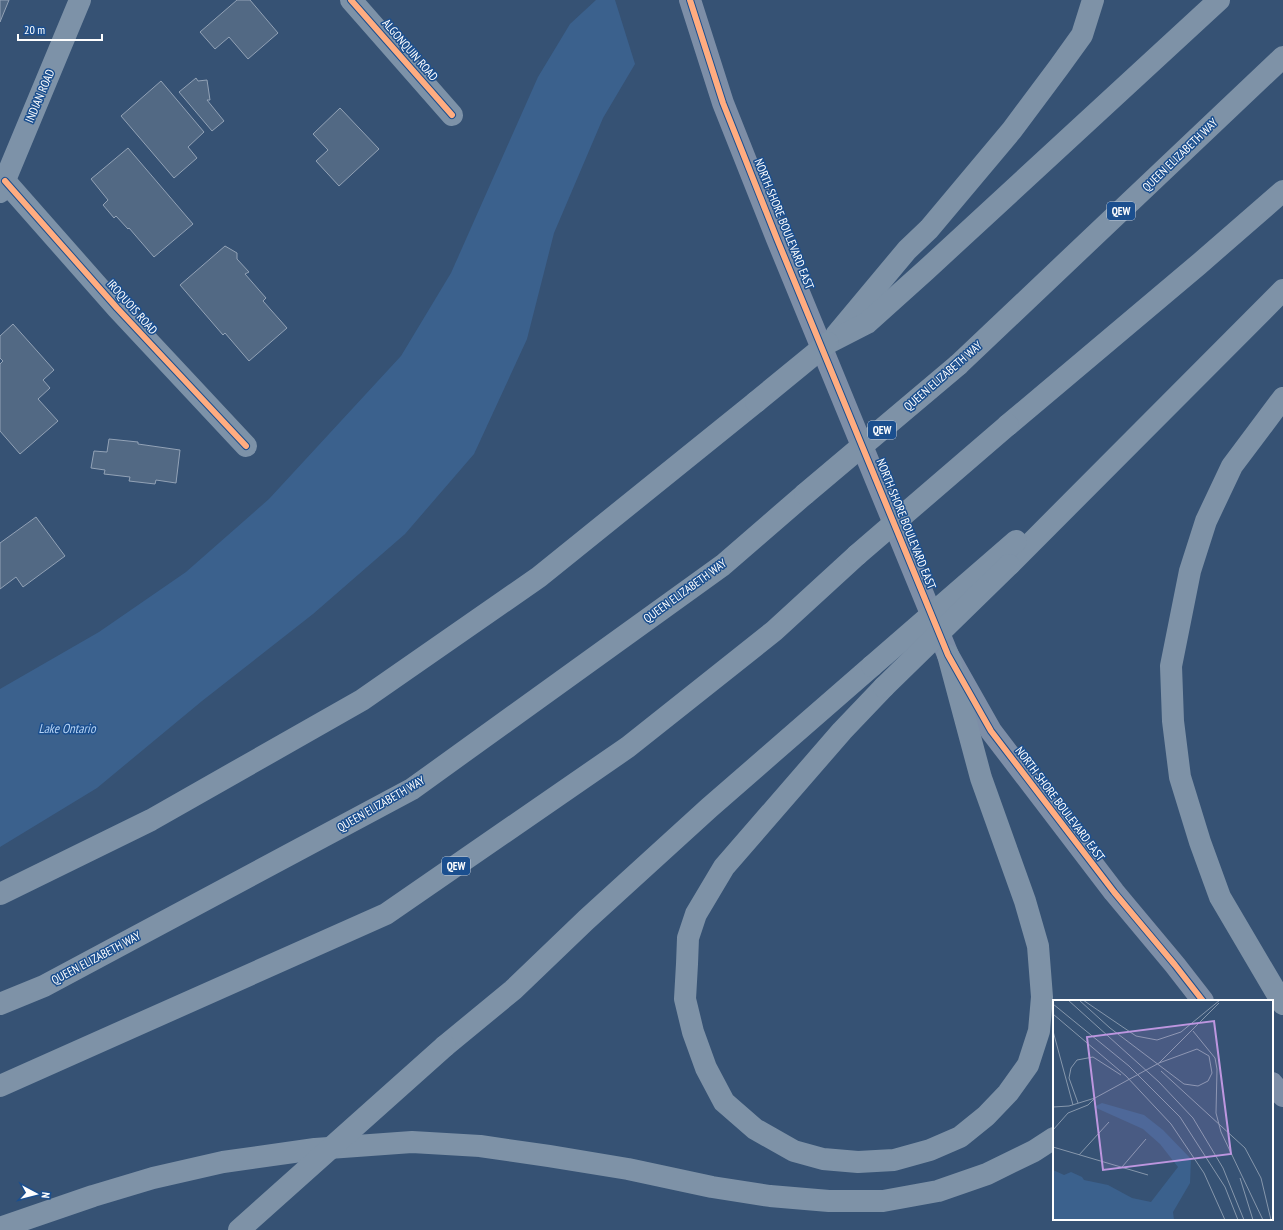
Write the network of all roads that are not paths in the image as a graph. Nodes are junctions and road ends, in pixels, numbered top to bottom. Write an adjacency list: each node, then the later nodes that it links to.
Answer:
1 (80, 0): 8 (street, INDIAN ROAD)
2 (351, 0): 7 (street, ALGONQUIN ROAD)
3 (1093, 0): 11 (highway)
4 (1219, 0): 11 (highway)
5 (687, 4): 15 (main road, NORTH SHORE BOULEVARD EAST)
6 (1283, 56): 18 (highway, QUEEN ELIZABETH WAY / QEW, bridge)
7 (452, 116)
8 (2, 187): 14 (street, IROQUOIS ROAD)
9 (1283, 191): 21 (highway, QEW, bridge)
10 (1283, 290): 13 (highway)
11 (828, 343): 16 (highway, bridge)
12 (1283, 398): 19 (highway)
13 (1152, 422): 15 (highway, bridge); 25 (highway, bridge)
14 (246, 446)
15 (948, 655): 17 (main road, NORTH SHORE BOULEVARD EAST)
16 (0, 894)
17 (1202, 1000)
18 (0, 1004)
19 (1283, 1004)
20 (1273, 1084): 22 (main road)
21 (0, 1086)
22 (1283, 1096)
23 (1053, 1139): 24 (highway)
24 (0, 1228)
25 (239, 1230)

